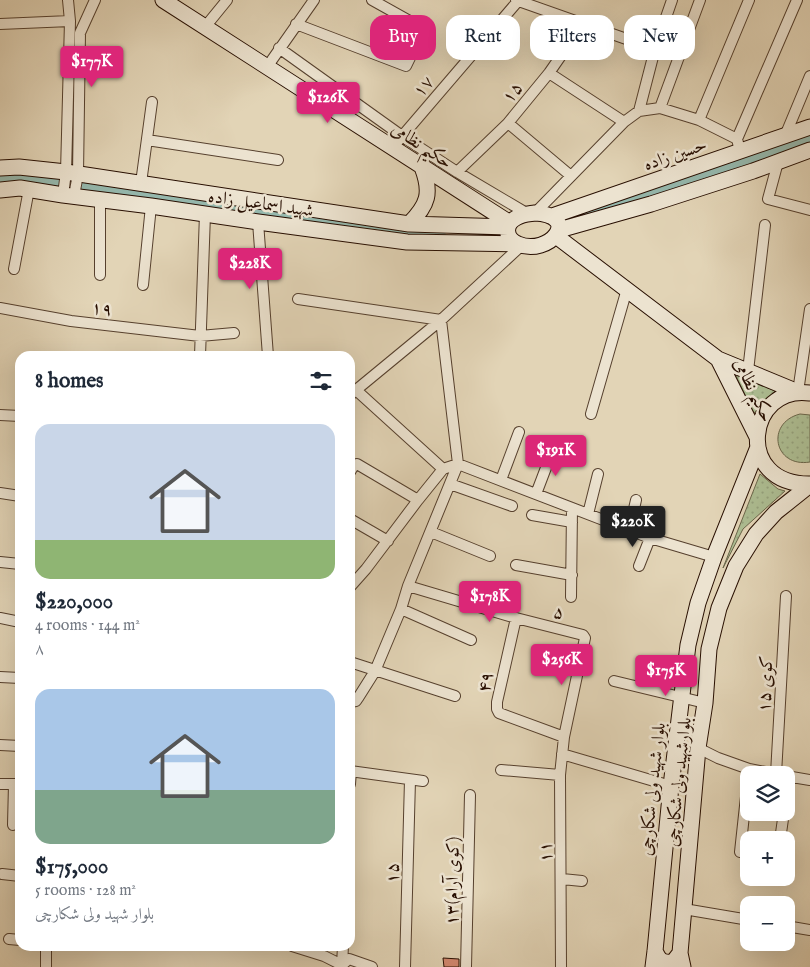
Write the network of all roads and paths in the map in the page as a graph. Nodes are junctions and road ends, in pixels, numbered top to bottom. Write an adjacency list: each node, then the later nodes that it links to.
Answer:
1 (68, 0): 13 (street)
2 (95, 0): 39 (street)
3 (163, 0): 16 (main road, حکیم نظامی)
4 (227, 0): 16 (street)
5 (314, 0): 15 (street)
6 (372, 0): 15 (street)
7 (672, 0): 24 (street)
8 (700, 0): 23 (street)
9 (749, 0): 25 (street)
10 (797, 0): 32 (street)
11 (517, 1): 12 (street); 31 (street, ۱۷)
12 (557, 15)
13 (70, 21): 14 (street); 39 (street)
14 (0, 24)
15 (296, 24): 17 (street)
16 (205, 27): 19 (main road, حکیم نظامی)
17 (280, 48): 19 (street); 31 (street)
18 (558, 60): 20 (street, ۱۵)
19 (267, 67): 31 (main road, حکیم نظامی)
20 (549, 73): 26 (street); 27 (street, ۱۵)
21 (810, 76): 29 (street)
22 (152, 102): 30 (street)
23 (660, 108): 24 (street); 25 (street)
24 (639, 111): 26 (street)
25 (699, 120): 32 (street)
26 (624, 122): 40 (street)
27 (508, 123): 38 (street, ۱۵); 40 (street)
28 (810, 127): 29 (main road, حسین زاده)
29 (785, 136): 32 (main road, حسین زاده)
30 (147, 140): 34 (street); 41 (street)
31 (397, 142): 36 (main road, حکیم نظامی); 38 (street)
32 (739, 145): 50 (main road, حسین زاده)
33 (810, 150): 35 (main road)
34 (278, 160)
35 (778, 162): 47 (street); 55 (main road)
36 (422, 167): 52 (main road); 53 (main road, حکیم نظامی)
37 (0, 168): 39 (main road, شهید اسماعیل زاده)
38 (457, 172): 49 (street)
39 (72, 173): 41 (main road, شهید اسماعیل زاده); 44 (street)
40 (571, 176): 49 (street)
41 (141, 183): 52 (main road, شهید اسماعیل زاده)
42 (29, 189): 43 (main road, شهید اسماعیل زاده); 44 (main road, شهید اسماعیل زاده); 57 (street)
43 (0, 190)
44 (68, 196): 45 (main road, شهید اسماعیل زاده)
45 (100, 199): 46 (main road, شهید اسماعیل زاده); 58 (street)
46 (151, 206): 48 (main road, شهید اسماعیل زاده); 59 (street)
47 (810, 210)
48 (205, 214): 51 (main road, شهید اسماعیل زاده); 66 (street)
49 (531, 214): 50 (main road); 53 (main road)
50 (552, 216): 55 (main road)
51 (258, 222): 56 (main road, شهید اسماعیل زاده); 68 (street)
52 (409, 224): 53 (main road, شهید اسماعیل زاده)
53 (509, 225): 56 (main road)
54 (765, 225): 70 (street)
55 (558, 233): 56 (main road); 60 (main road, حکیم نظامی)
56 (520, 244): 64 (street)
57 (14, 269)
58 (100, 275)
59 (142, 285)
60 (627, 289): 69 (main road, حکیم نظامی); 74 (street)
61 (298, 299): 64 (street)
62 (0, 308): 66 (street, ۱۹)
63 (810, 309): 72 (street)
64 (441, 320): 71 (street); 80 (street)
65 (234, 333): 66 (street, ۱۹)
66 (200, 336): 67 (street)
67 (200, 351)
68 (268, 351)
69 (718, 358): 70 (main road, حکیم نظامی); 78 (main road, حکیم نظامی)
70 (748, 371): 72 (main road, حکیم نظامی)
71 (355, 391)
72 (804, 392): 78 (main road, بلوار شهید ولی شکارچی)
73 (355, 395): 82 (street)
74 (591, 414)
75 (0, 415): 76 (street)
76 (15, 416)
77 (519, 432): 84 (street)
78 (757, 442): 86 (main road, حکیم نظامی); 103 (main road, بلوار شهید ولی شکارچی)
79 (552, 452): 88 (street)
80 (458, 464): 82 (street); 84 (street); 85 (street)
81 (355, 466): 90 (street)
82 (443, 470): 90 (street)
83 (598, 474): 94 (street)
84 (501, 480): 88 (street)
85 (450, 484): 92 (street); 99 (street)
86 (810, 485): 127 (main road, بلوارشهید ولی شکارچی)
87 (0, 493): 89 (street)
88 (536, 494): 93 (street)
89 (15, 495)
90 (418, 500): 101 (street)
91 (636, 500): 98 (street)
92 (512, 506)
93 (572, 508): 94 (street); 97 (street)
94 (588, 514): 98 (street)
95 (532, 515): 97 (street)
96 (355, 522): 101 (street)
97 (572, 522): 108 (street)
98 (630, 531): 100 (street)
99 (430, 532): 102 (street); 110 (street)
100 (650, 538): 103 (street); 107 (street)
101 (388, 541): 109 (street)
102 (490, 556)
103 (714, 558): 125 (main road, بلوار شهید ولی شکارچی)
104 (0, 562): 105 (street)
105 (15, 564)
106 (516, 565): 108 (street)
107 (639, 566)
108 (572, 575): 112 (street)
109 (355, 581)
110 (408, 586): 113 (street); 115 (street, ۵)
111 (786, 596): 134 (street, کوی ۱۵)
112 (571, 597)
113 (401, 609): 118 (street); 120 (street)
114 (0, 618): 116 (street)
115 (516, 618): 117 (street, ۵); 128 (street, ۴۹)
116 (15, 621)
117 (585, 638): 128 (street, ۱۱)
118 (471, 640)
119 (355, 664): 120 (street)
120 (375, 671): 124 (street); 126 (street)
121 (0, 677): 122 (street)
122 (15, 678)
123 (614, 681): 125 (street)
124 (455, 696)
125 (681, 697): 127 (street); 144 (main road, بلوار شهید ولی شکارچی)
126 (355, 701)
127 (705, 703): 131 (main road, بلوارشهید ولی شکارچی)
128 (564, 737): 132 (street, ۱۱)
129 (0, 745): 130 (street)
130 (15, 746)
131 (698, 748): 133 (street); 152 (main road, بلوارشهید ولی شکارچی)
132 (562, 754): 137 (street, ۱۱); 144 (street)
133 (743, 766)
134 (783, 766)
135 (501, 770): 137 (street)
136 (355, 772): 139 (street)
137 (560, 775): 150 (street, ۱۱)
138 (795, 777): 140 (street)
139 (410, 780): 141 (street); 166 (street, ۱۵)
140 (810, 780)
141 (423, 781)
142 (0, 784): 143 (street)
143 (15, 784)
144 (671, 786): 161 (main road, بلوار شهید ولی شکارچی)
145 (470, 795): 167 (street, ۱۳(کوی آرام))
146 (15, 800): 147 (street)
147 (12, 825)
148 (2, 874): 149 (street)
149 (15, 875)
150 (562, 880): 151 (street); 168 (street, ۱۱)
151 (582, 881)
152 (684, 909): 153 (street); 162 (main road, بلوارشهید ولی شکارچی)
153 (740, 918)
154 (795, 928): 155 (street)
155 (810, 930)
156 (9, 939): 157 (street)
157 (15, 940)
158 (46, 951): 164 (street)
159 (308, 951): 163 (street)
160 (343, 951): 163 (street)
161 (655, 951): 162 (main road); 169 (main road, بلوار شهید ولی شکارچی)
162 (682, 960)
163 (342, 966): 165 (street)
164 (46, 967)
165 (372, 967)
166 (405, 967)
167 (466, 967)
168 (561, 967)
169 (653, 967)

